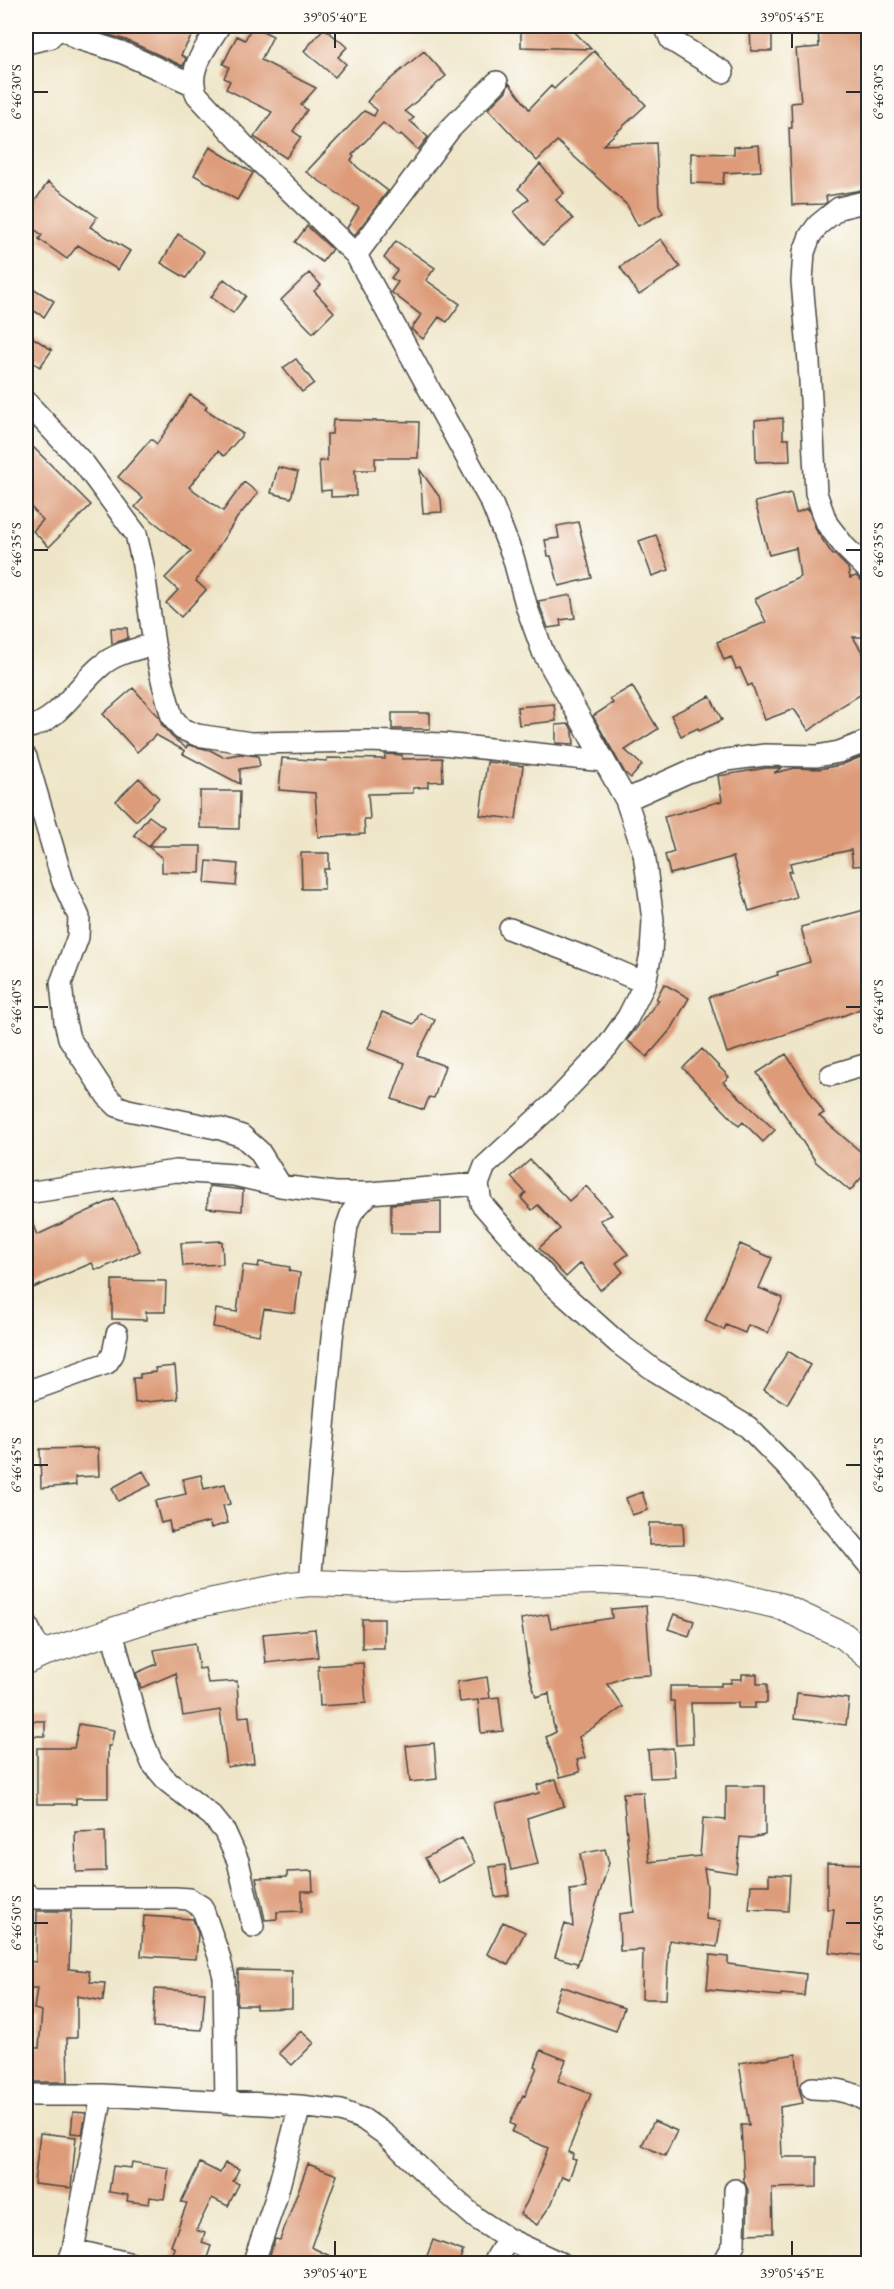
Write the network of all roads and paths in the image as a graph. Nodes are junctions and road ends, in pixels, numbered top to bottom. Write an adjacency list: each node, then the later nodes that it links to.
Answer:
1 (60, 26): 4 (street); 7 (street)
2 (219, 26): 7 (street)
3 (665, 26): 5 (street)
4 (26, 43)
5 (723, 72)
6 (497, 82): 9 (street)
7 (192, 84): 9 (street)
8 (868, 201): 11 (street)
9 (356, 255): 16 (street)
10 (26, 402): 12 (street)
11 (868, 570)
12 (154, 644): 13 (street); 16 (street)
13 (26, 728)
14 (868, 741): 17 (street)
15 (26, 757): 23 (street)
16 (604, 761): 17 (street)
17 (626, 800): 19 (street)
18 (510, 929): 19 (street)
19 (645, 984): 22 (street)
20 (868, 1064): 21 (street)
21 (831, 1075)
22 (478, 1184): 25 (street); 28 (street)
23 (281, 1186): 24 (street); 25 (street)
24 (26, 1193)
25 (370, 1193): 29 (street)
26 (117, 1334): 27 (street)
27 (26, 1392)
28 (868, 1564)
29 (310, 1583): 31 (street); 32 (street)
30 (26, 1623): 33 (street)
31 (112, 1632): 33 (street); 35 (street)
32 (868, 1656)
33 (33, 1658)
34 (26, 1893): 40 (street)
35 (253, 1926)
36 (812, 2088): 39 (street)
37 (26, 2094): 38 (street)
38 (102, 2095): 40 (street); 44 (street)
39 (868, 2102)
40 (226, 2103): 41 (street)
41 (300, 2106): 43 (street); 46 (street)
42 (735, 2190): 49 (street)
43 (508, 2239): 47 (street); 48 (street)
44 (71, 2257): 45 (street)
45 (132, 2264)
46 (254, 2264)
47 (494, 2264)
48 (562, 2264)
49 (723, 2264)

